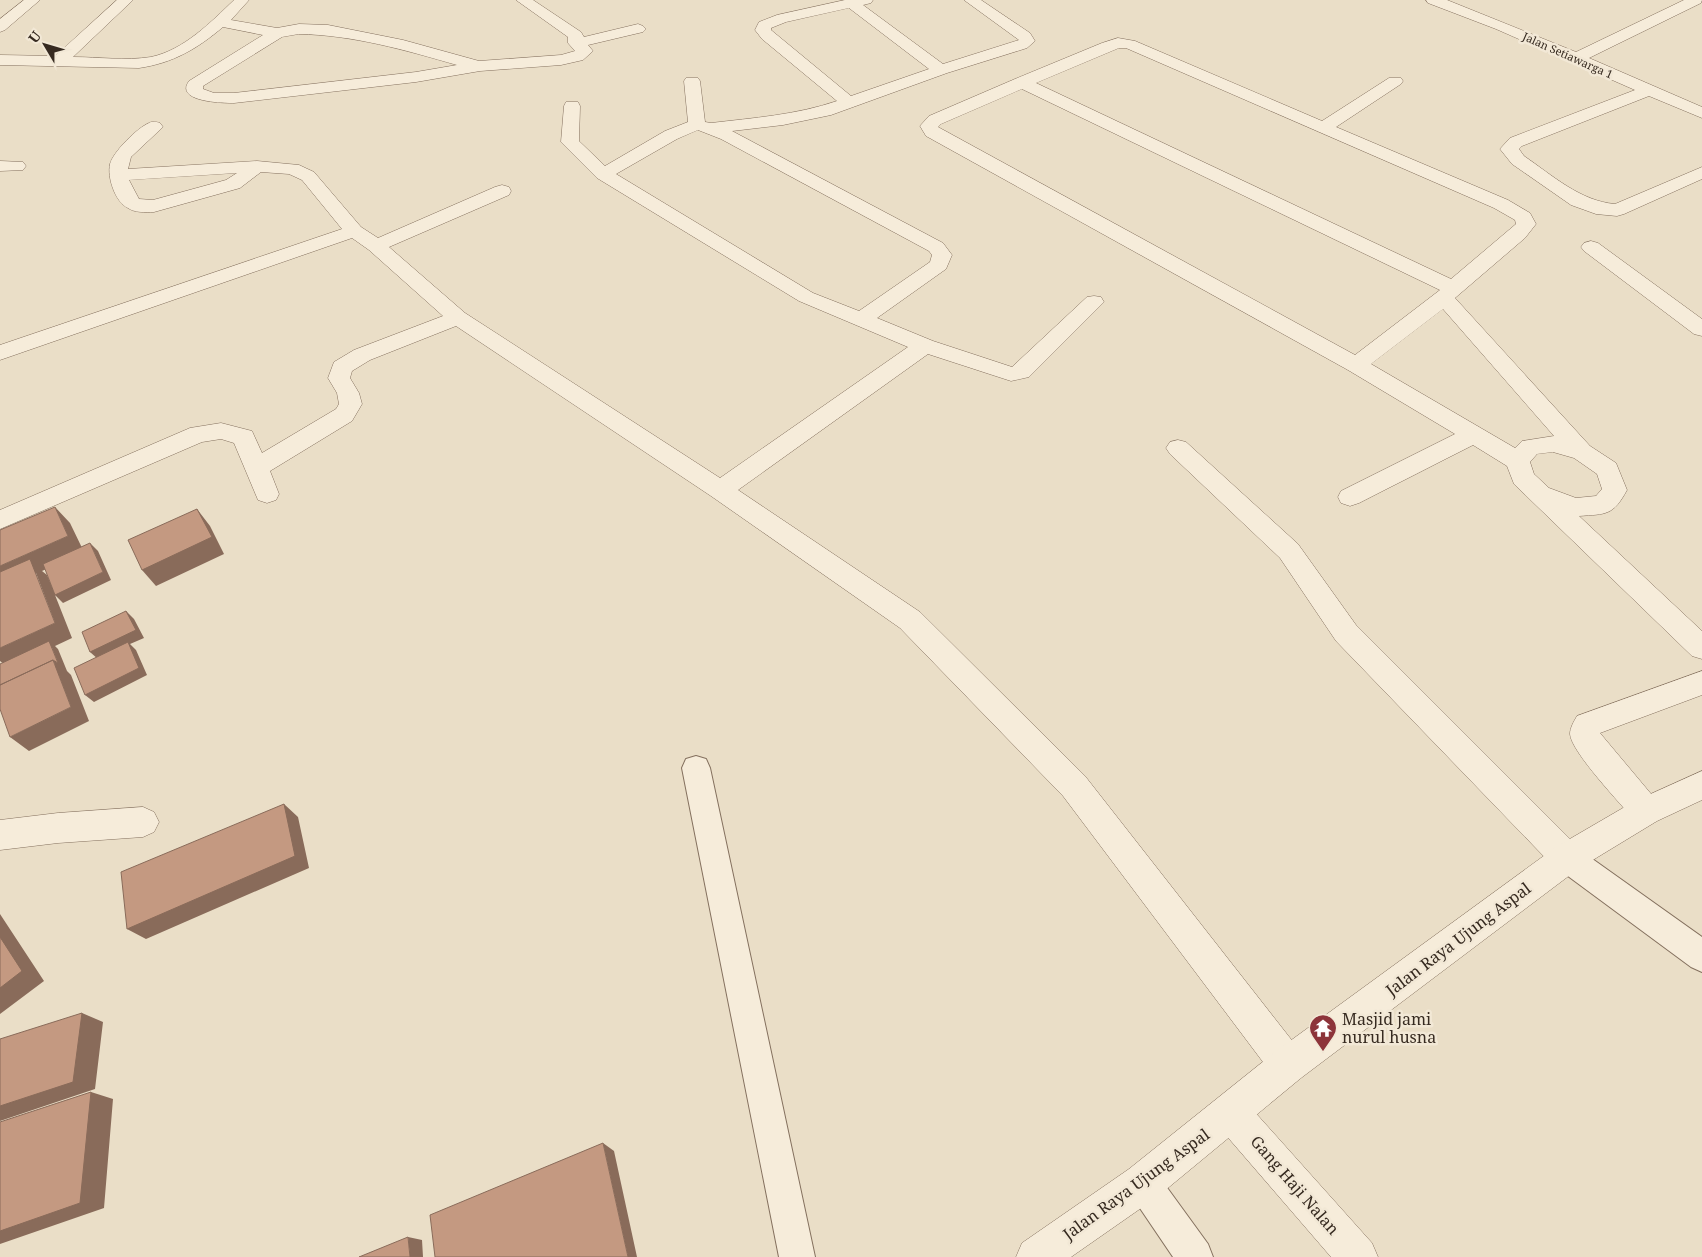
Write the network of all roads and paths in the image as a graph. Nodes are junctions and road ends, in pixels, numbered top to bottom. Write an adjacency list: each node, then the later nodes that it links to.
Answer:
1 (33, 0): 10 (street)
2 (126, 0): 16 (street)
3 (242, 0): 9 (street)
4 (523, 0): 13 (street)
5 (971, 0): 18 (street)
6 (1433, 0): 14 (street, Jalan Setiawarga 1)
7 (1696, 0): 14 (street)
8 (858, 2): 18 (street); 23 (street)
9 (220, 22): 12 (street); 16 (street)
10 (0, 27)
11 (638, 29): 13 (street)
12 (277, 33): 17 (street); 17 (street)
13 (576, 43): 17 (street)
14 (1575, 59): 22 (street, Jalan Setiawarga 1)
15 (0, 60): 16 (street)
16 (58, 62)
17 (480, 66)
18 (941, 70): 23 (street)
19 (692, 81): 27 (street)
20 (1395, 81): 28 (street)
21 (1021, 82): 28 (street); 37 (street); 44 (street)
22 (1648, 91): 25 (street, Jalan Setiawarga 1); 30 (street)
23 (848, 102): 27 (street)
24 (572, 106): 31 (street)
25 (1702, 113)
26 (154, 127): 32 (street)
27 (704, 127): 31 (street); 40 (street)
28 (1323, 128): 37 (street)
29 (257, 166): 32 (street); 32 (street); 34 (street)
30 (1702, 172)
31 (603, 174): 40 (street)
32 (118, 175)
33 (502, 191): 35 (street)
34 (354, 231): 35 (street); 43 (street)
35 (376, 246): 39 (street)
36 (1591, 248): 41 (street)
37 (1448, 293): 44 (street); 47 (street)
38 (1094, 302): 42 (street)
39 (458, 318): 49 (street); 50 (street)
40 (860, 320): 42 (street)
41 (1702, 328)
42 (925, 346): 50 (street)
43 (0, 353)
44 (1356, 365): 45 (street)
45 (1473, 435): 48 (street); 53 (street)
46 (1178, 448): 62 (street)
47 (1582, 452): 48 (street); 52 (street)
48 (1518, 461): 52 (street)
49 (258, 467): 51 (street); 54 (street)
50 (720, 490): 64 (street)
51 (267, 494)
52 (1543, 495): 55 (street)
53 (1350, 497)
54 (0, 520)
55 (1702, 648)
56 (1702, 683): 59 (street)
57 (696, 768): 67 (lane)
58 (1702, 786): 59 (street, Jalan Raya Ujung Aspal)
59 (1646, 811): 62 (street, Jalan Raya Ujung Aspal)
60 (143, 822): 61 (street)
61 (0, 835)
62 (1567, 858): 63 (lane); 64 (street, Jalan Raya Ujung Aspal)
63 (1702, 956)
64 (1288, 1065): 65 (street, Jalan Raya Ujung Aspal)
65 (1231, 1113): 66 (street, Jalan Raya Ujung Aspal); 70 (street, Gang Haji Nalan)
66 (1143, 1183): 68 (street, Jalan Raya Ujung Aspal); 69 (lane)
67 (797, 1257)
68 (1036, 1257)
69 (1195, 1257)
70 (1358, 1257)

